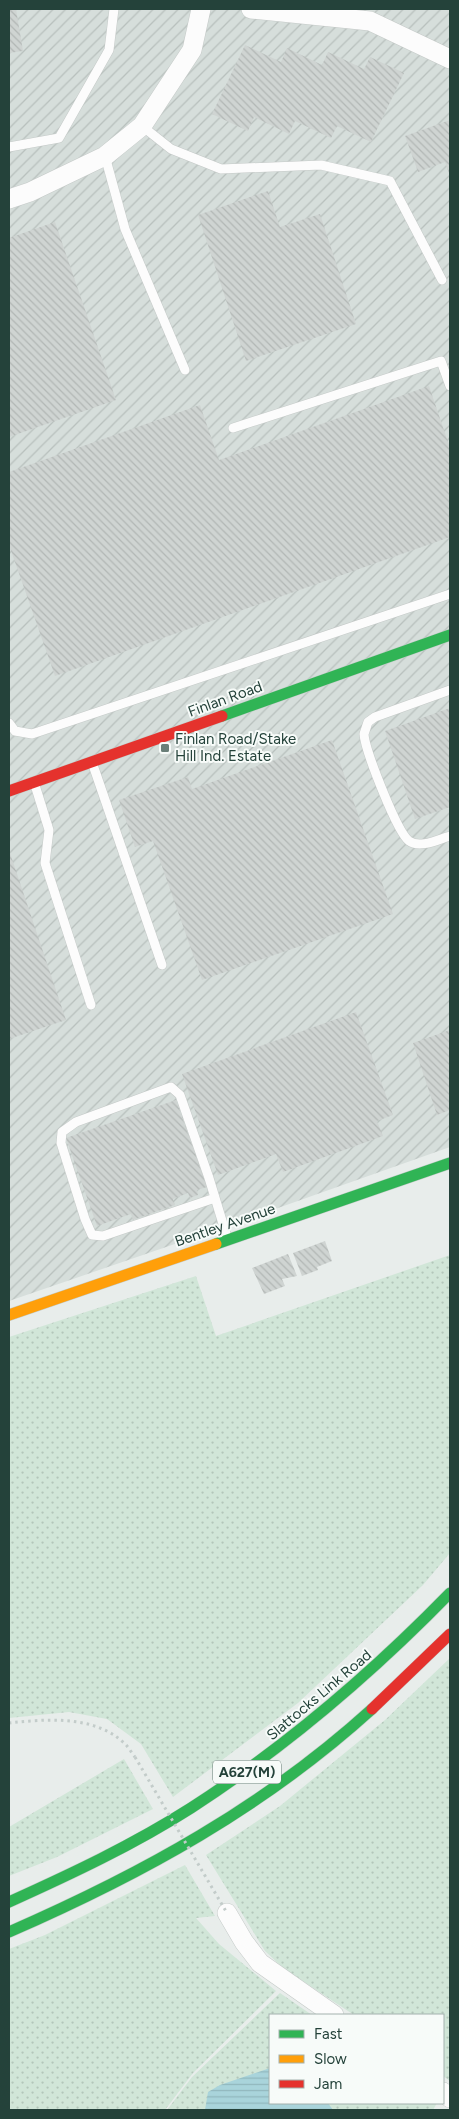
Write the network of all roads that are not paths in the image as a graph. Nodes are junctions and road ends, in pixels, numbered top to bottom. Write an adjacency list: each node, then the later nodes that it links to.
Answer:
1 (114, 9): 6 (lane)
2 (201, 9): 5 (street)
3 (250, 9): 4 (street)
4 (450, 59)
5 (142, 126): 7 (street); 9 (lane)
6 (9, 147)
7 (105, 156): 8 (street); 10 (lane)
8 (9, 200)
9 (442, 280)
10 (185, 370)
11 (450, 386): 12 (lane)
12 (233, 428)
13 (450, 594): 16 (lane)
14 (450, 635): 17 (main road, Finlan Road)
15 (450, 690): 20 (lane)
16 (9, 723)
17 (92, 762): 18 (main road, Finlan Road); 21 (lane)
18 (34, 783): 19 (main road, Finlan Road); 22 (lane)
19 (9, 791)
20 (450, 836)
21 (162, 965)
22 (91, 1005)
23 (450, 1163): 25 (main road, Bentley Avenue)
24 (215, 1198): 24 (lane); 25 (lane)
25 (228, 1240): 26 (main road, Bentley Avenue)
26 (9, 1315)
27 (450, 1593): 29 (main road, Slattocks Link Road / A627(M))
28 (450, 1634): 31 (main road, A627(M))
29 (9, 1902)
30 (227, 1913): 32 (street)
31 (9, 1932)
32 (333, 2014)

